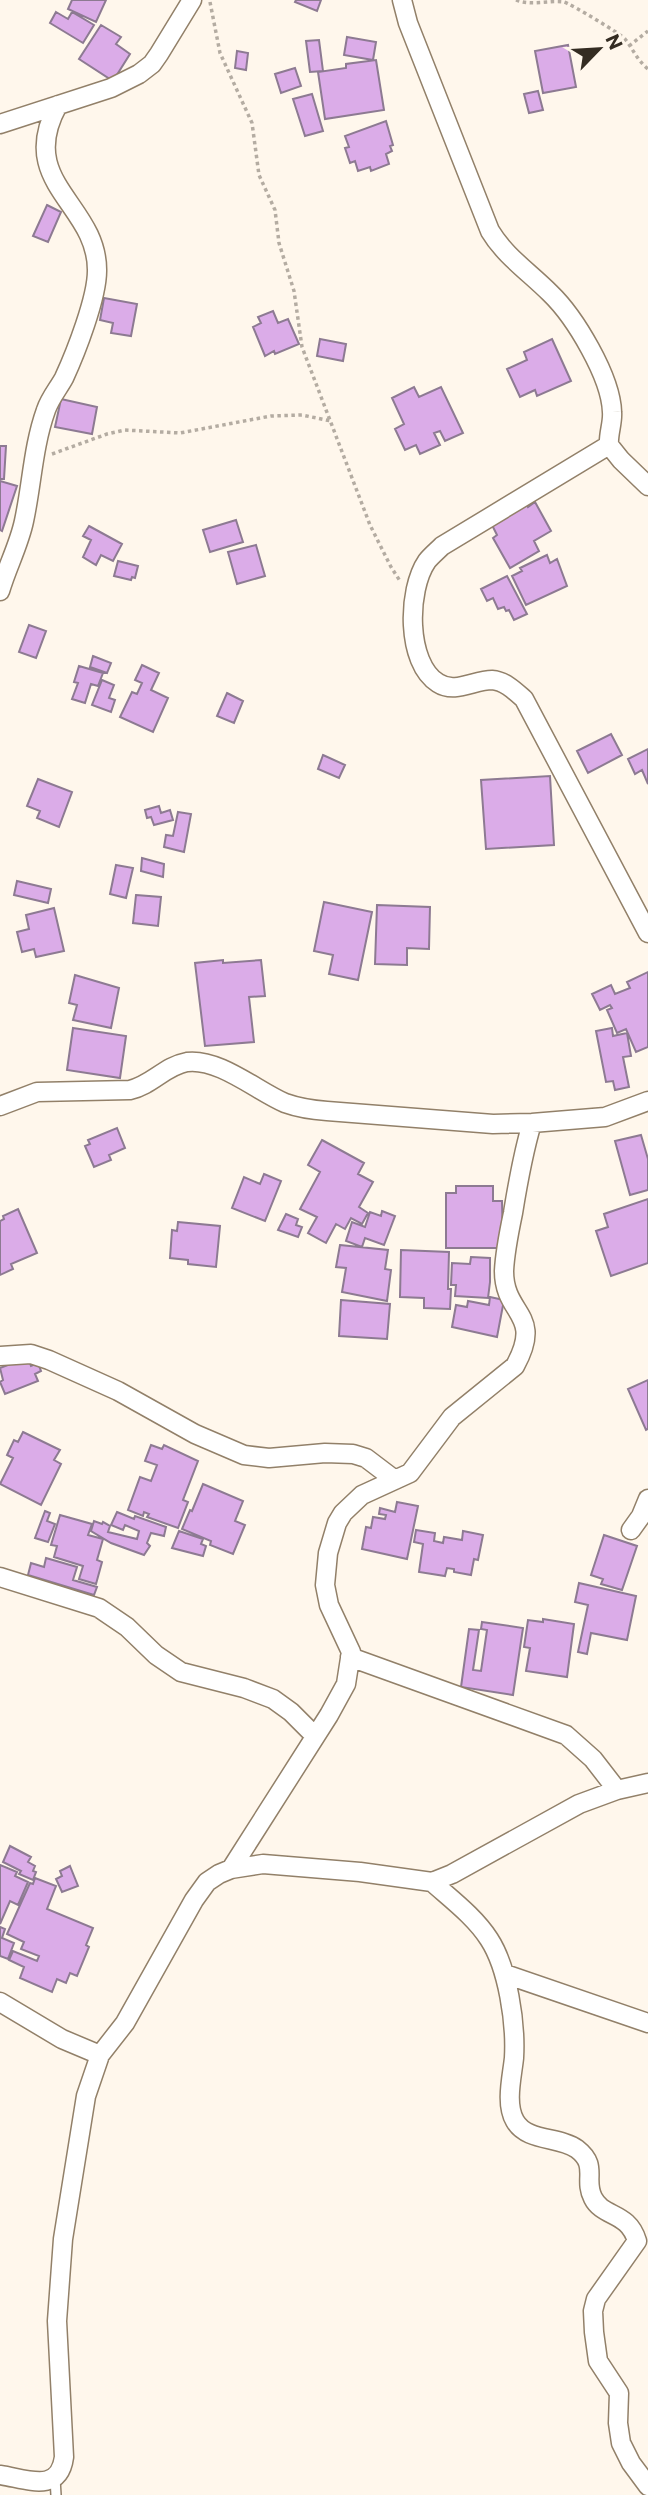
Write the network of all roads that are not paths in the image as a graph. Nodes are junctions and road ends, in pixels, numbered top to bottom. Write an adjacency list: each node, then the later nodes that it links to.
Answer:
1 (192, 0): 3 (street)
2 (402, 0): 5 (street)
3 (58, 105): 4 (street); 7 (street)
4 (0, 124)
5 (609, 445): 6 (street); 8 (street)
6 (648, 486)
7 (0, 591)
8 (648, 933)
9 (648, 1101): 11 (street)
10 (0, 1106): 11 (street)
11 (532, 1123): 13 (street)
12 (0, 1356): 13 (street)
13 (395, 1480): 17 (street)
14 (648, 1499): 15 (street)
15 (631, 1530)
16 (0, 1577): 18 (street)
17 (351, 1657): 18 (street); 20 (street)
18 (315, 1737): 21 (street)
19 (648, 1783): 20 (street)
20 (617, 1790): 22 (street)
21 (231, 1869): 22 (street); 26 (street)
22 (432, 1882): 23 (street)
23 (505, 1974): 25 (street); 28 (street)
24 (0, 2002): 26 (street)
25 (648, 2023)
26 (100, 2055): 29 (street)
27 (0, 2475): 29 (street)
28 (648, 2486)
29 (55, 2487)

